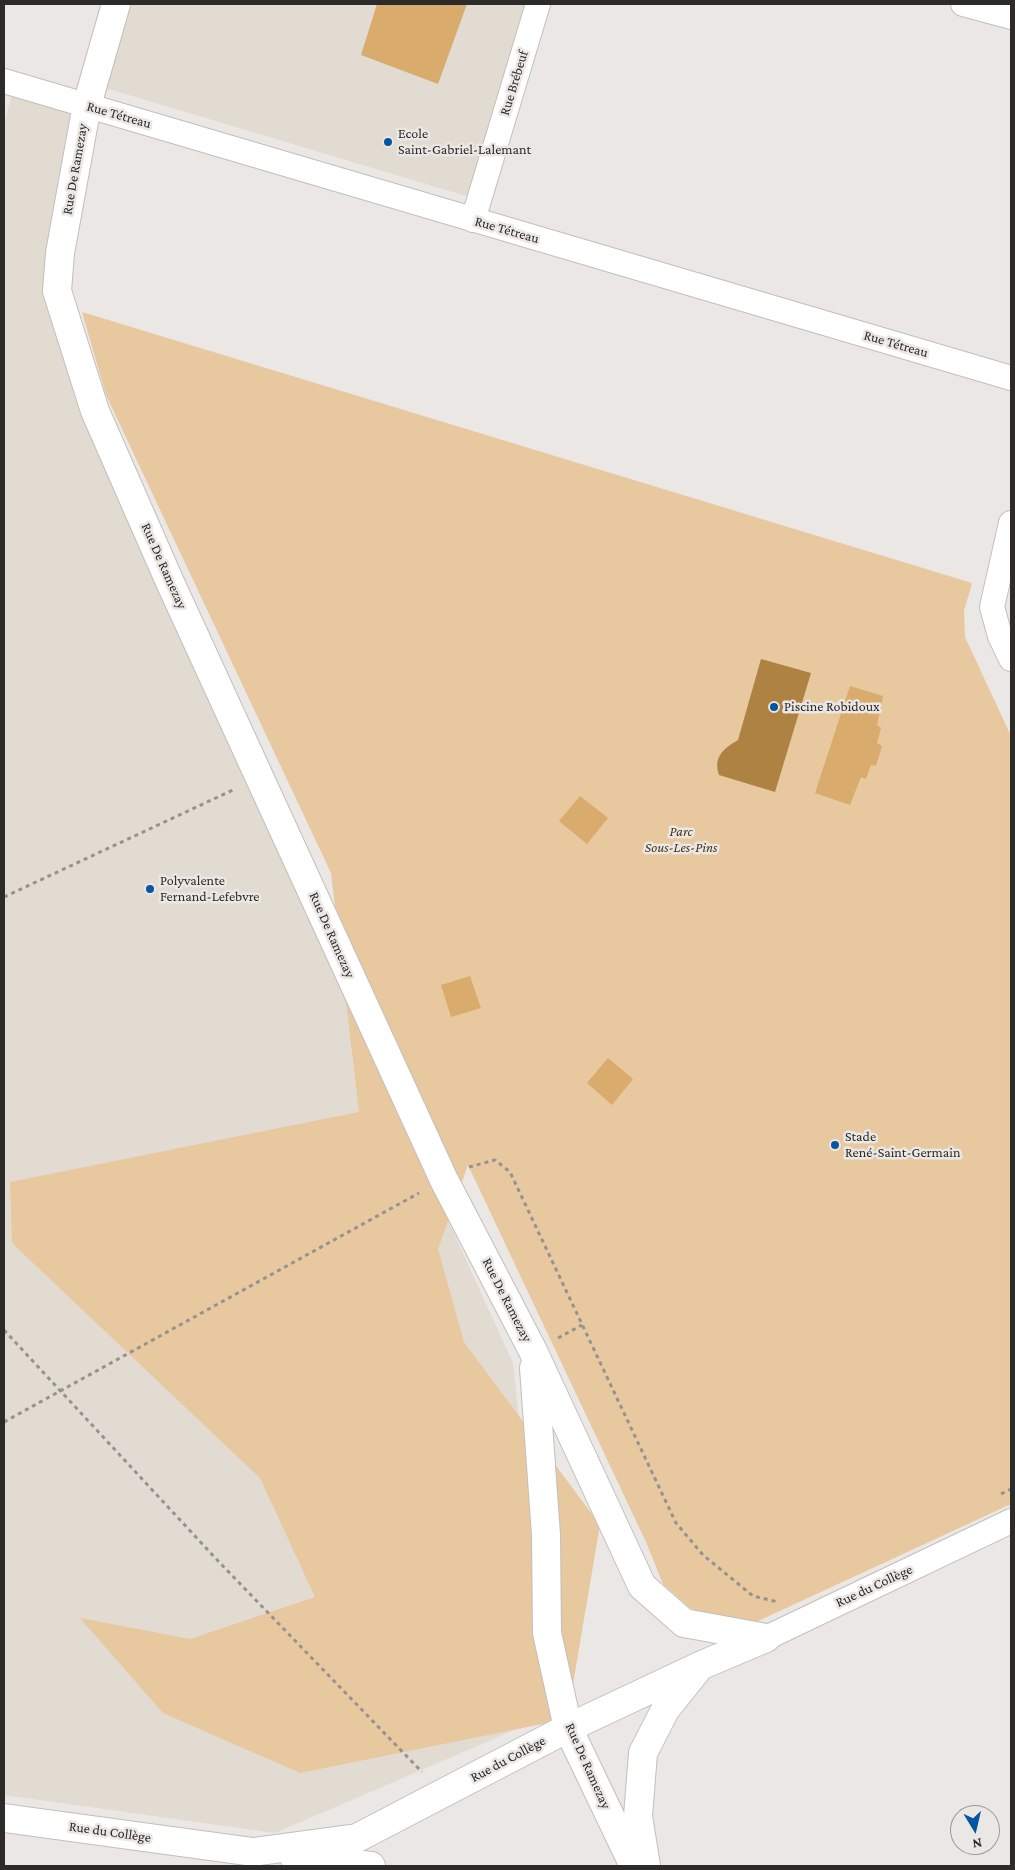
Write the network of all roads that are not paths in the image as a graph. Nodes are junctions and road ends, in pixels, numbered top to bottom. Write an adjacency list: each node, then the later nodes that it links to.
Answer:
1 (116, 4): 6 (street, Rue De Ramezay)
2 (538, 4): 7 (street, Rue Brébeuf)
3 (963, 4): 4 (street)
4 (1011, 17)
5 (4, 81): 6 (street, Rue Tétreau)
6 (87, 106): 7 (street, Rue Tétreau); 11 (street, Rue De Ramezay)
7 (473, 220): 8 (street, Rue Tétreau)
8 (1011, 378)
9 (1011, 523): 10 (street)
10 (1011, 659)
11 (533, 1351): 13 (street); 15 (street, Rue De Ramezay)
12 (1011, 1521): 13 (street, Rue du Collège)
13 (766, 1638): 14 (street, Rue du Collège)
14 (702, 1665): 15 (street, Rue du Collège); 20 (street)
15 (568, 1728): 17 (street, Rue du Collège); 19 (street, Rue De Ramezay)
16 (4, 1818): 17 (street, Rue du Collège)
17 (253, 1852): 18 (street)
18 (371, 1866)
19 (634, 1866)
20 (646, 1866)

